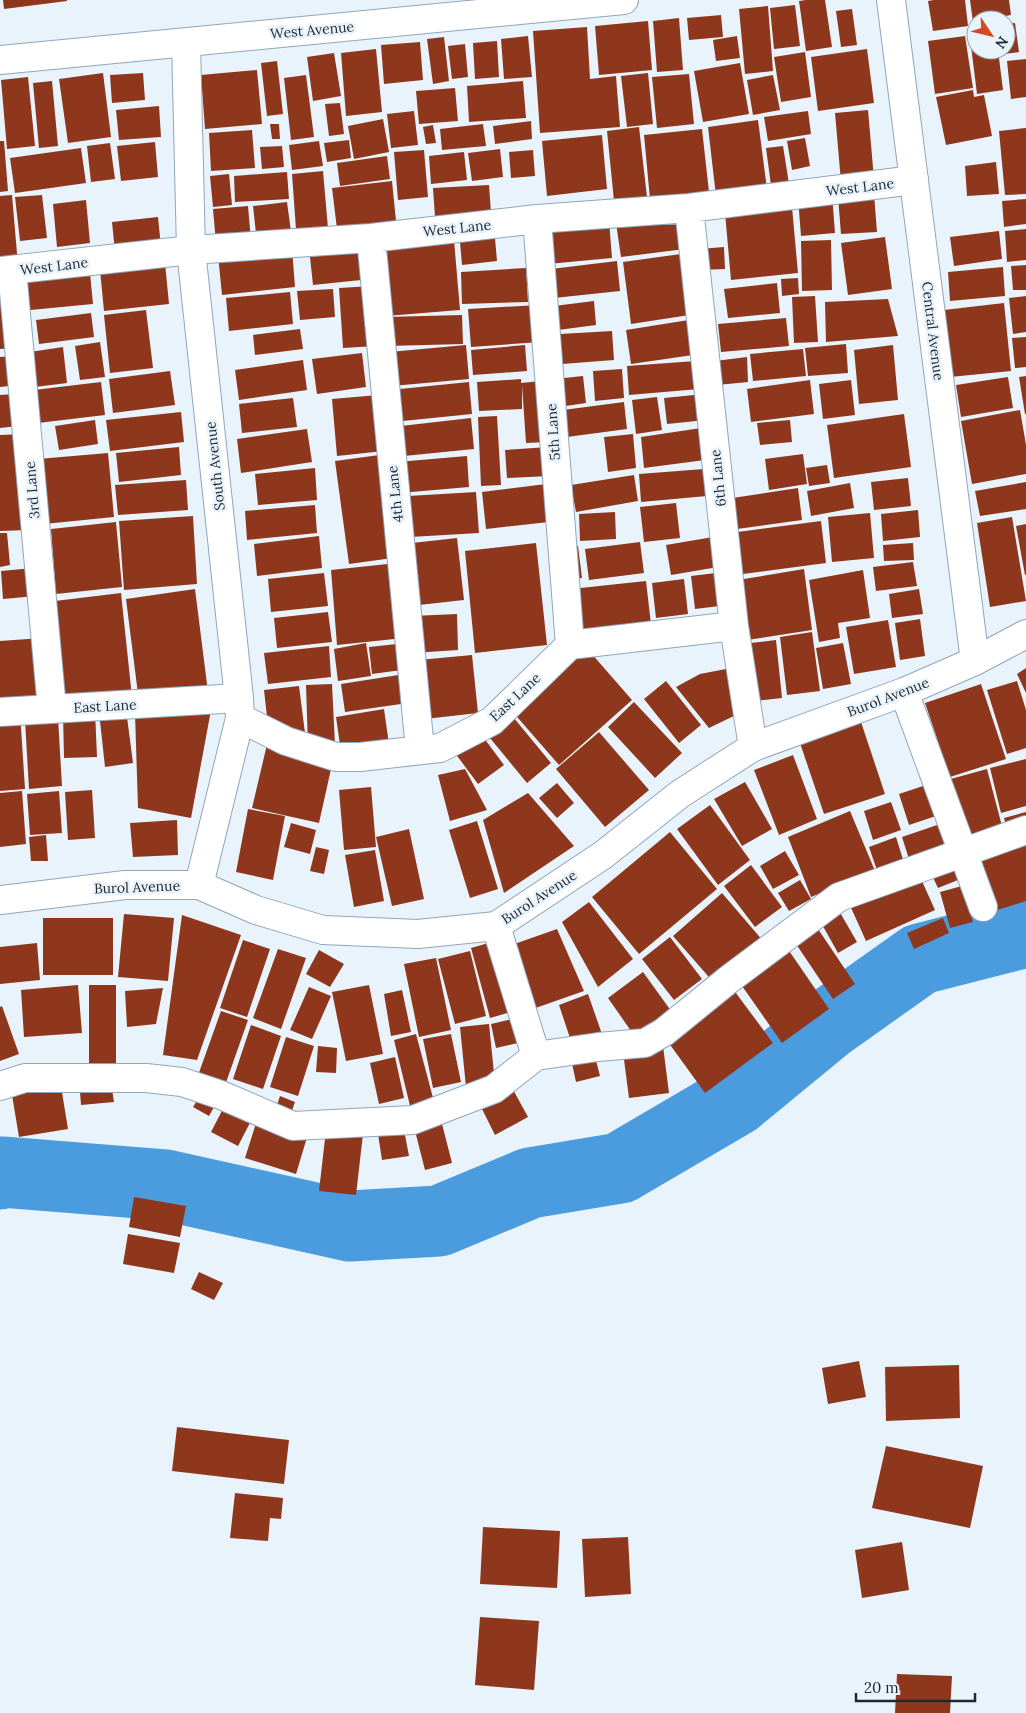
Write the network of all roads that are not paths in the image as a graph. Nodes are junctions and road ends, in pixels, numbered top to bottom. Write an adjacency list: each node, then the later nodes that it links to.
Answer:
1 (624, 0): 3 (street, West Avenue)
2 (891, 0): 5 (street, Central Avenue)
3 (186, 42): 4 (street, West Avenue); 9 (street, South Avenue)
4 (0, 60)
5 (914, 180): 6 (street, West Lane); 14 (street, Central Avenue)
6 (690, 208): 7 (street, West Lane); 11 (street, 6th Lane)
7 (537, 220): 8 (street, West Lane); 13 (street, 5th Lane)
8 (371, 238): 9 (street, West Lane); 20 (street, 4th Lane)
9 (191, 250): 10 (street, West Lane); 16 (street, South Avenue)
10 (6, 271): 17 (street, 3rd Lane)
11 (734, 626): 13 (street); 19 (street, 6th Lane)
12 (1026, 634): 14 (street, Burol Avenue)
13 (570, 645): 20 (street, East Lane)
14 (975, 661): 15 (street, Burol Avenue)
15 (904, 692): 19 (street, Burol Avenue); 22 (street)
16 (239, 708): 17 (street, East Lane); 20 (street, East Lane); 23 (street, South Avenue)
17 (52, 709): 18 (street, East Lane)
18 (0, 712)
19 (752, 747): 26 (street, Burol Avenue)
20 (420, 750)
21 (1026, 830): 22 (street)
22 (963, 852): 25 (street); 27 (street)
23 (200, 885): 24 (street, Burol Avenue); 26 (street, Burol Avenue)
24 (0, 900)
25 (983, 907)
26 (496, 926): 27 (street)
27 (536, 1056): 28 (street)
28 (0, 1086)

